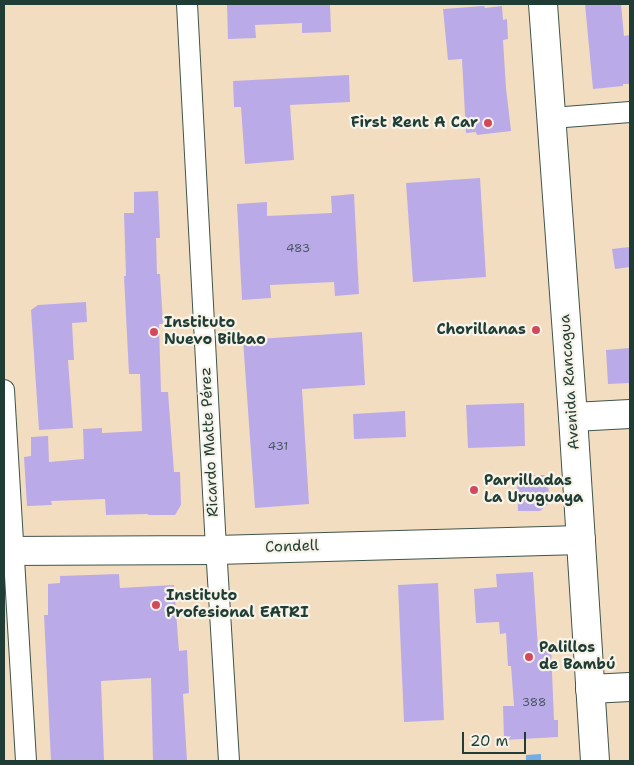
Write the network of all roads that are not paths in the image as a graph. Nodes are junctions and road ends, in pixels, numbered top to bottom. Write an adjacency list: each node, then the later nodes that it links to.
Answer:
1 (187, 4): 9 (street, Ricardo Matte Pérez)
2 (543, 4): 4 (main road, Avenida Rancagua)
3 (630, 112): 4 (street)
4 (552, 118): 7 (main road, Avenida Rancagua)
5 (4, 390): 10 (street)
6 (630, 414): 7 (main road)
7 (573, 417): 8 (main road, Avenida Rancagua)
8 (581, 540): 9 (main road, Condell); 12 (main road, Avenida Rancagua)
9 (216, 550): 10 (main road, Condell); 14 (street, Ricardo Matte Pérez)
10 (9, 551): 13 (street)
11 (630, 687): 12 (main road)
12 (590, 689): 15 (main road, Avenida Rancagua)
13 (26, 761)
14 (229, 761)
15 (595, 761)

